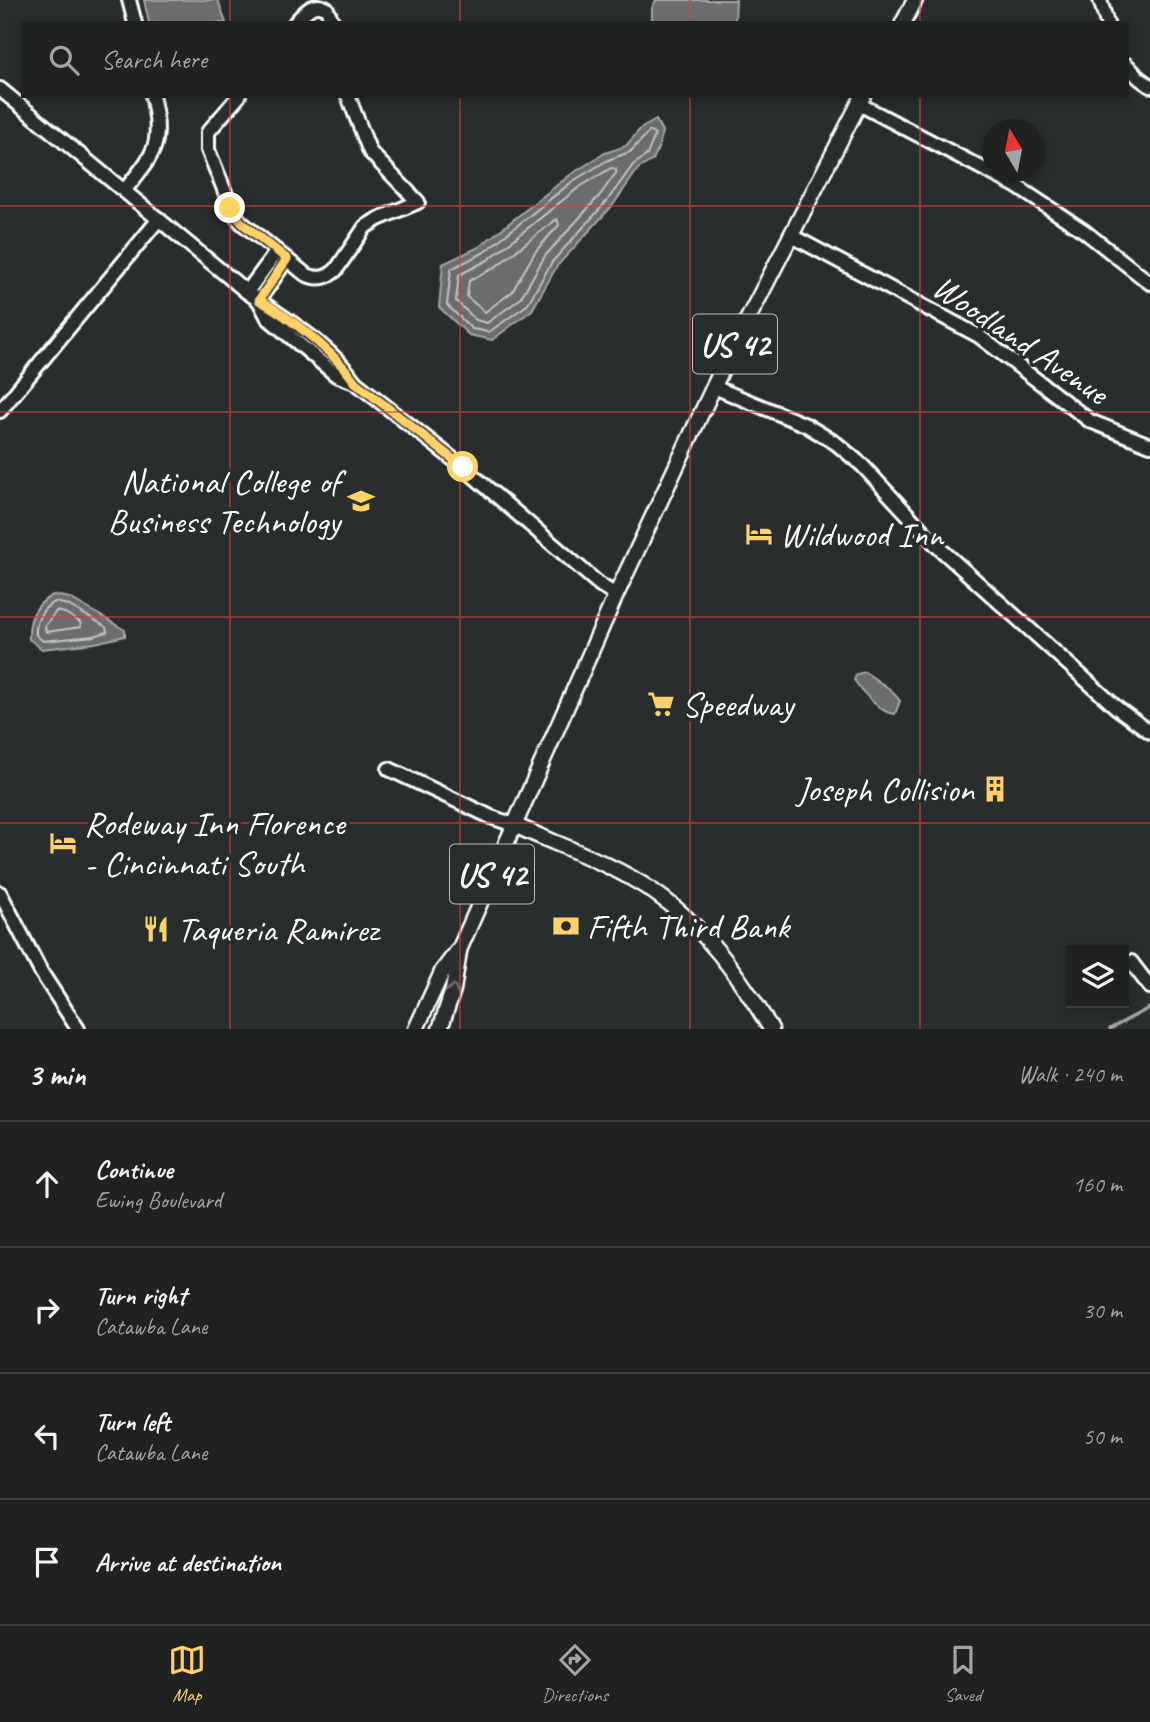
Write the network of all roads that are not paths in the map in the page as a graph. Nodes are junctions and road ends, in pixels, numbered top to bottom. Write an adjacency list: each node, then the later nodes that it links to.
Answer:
1 (129, 0): 4 (street)
2 (915, 0): 7 (main road)
3 (1100, 0): 8 (street)
4 (134, 21)
5 (297, 21): 6 (street)
6 (332, 21)
7 (904, 21)
8 (1106, 21)
9 (1129, 67): 10 (street)
10 (1150, 86)
11 (0, 89): 16 (street)
12 (152, 98): 16 (street)
13 (237, 98): 19 (street)
14 (349, 98): 19 (street)
15 (861, 100): 18 (main road, US 42); 20 (street)
16 (124, 191): 17 (street)
17 (159, 219): 21 (street); 24 (street)
18 (790, 235): 23 (main road, US 42); 25 (street, Woodland Avenue)
19 (282, 255): 21 (street); 22 (street)
20 (1150, 283)
21 (247, 292): 22 (street)
22 (259, 300): 26 (street)
23 (714, 387): 26 (main road, US 42); 27 (street)
24 (0, 411)
25 (1150, 445)
26 (616, 596): 29 (main road, US 42)
27 (1150, 732)
28 (389, 769): 29 (street)
29 (514, 825): 31 (main road, US 42); 37 (main road)
30 (0, 892): 34 (street)
31 (460, 948): 35 (main road, US 42); 36 (main road, US 42, one-way to 31)
32 (1131, 962): 33 (street)
33 (1150, 987)
34 (78, 1029)
35 (416, 1029)
36 (440, 1029)
37 (771, 1029)

